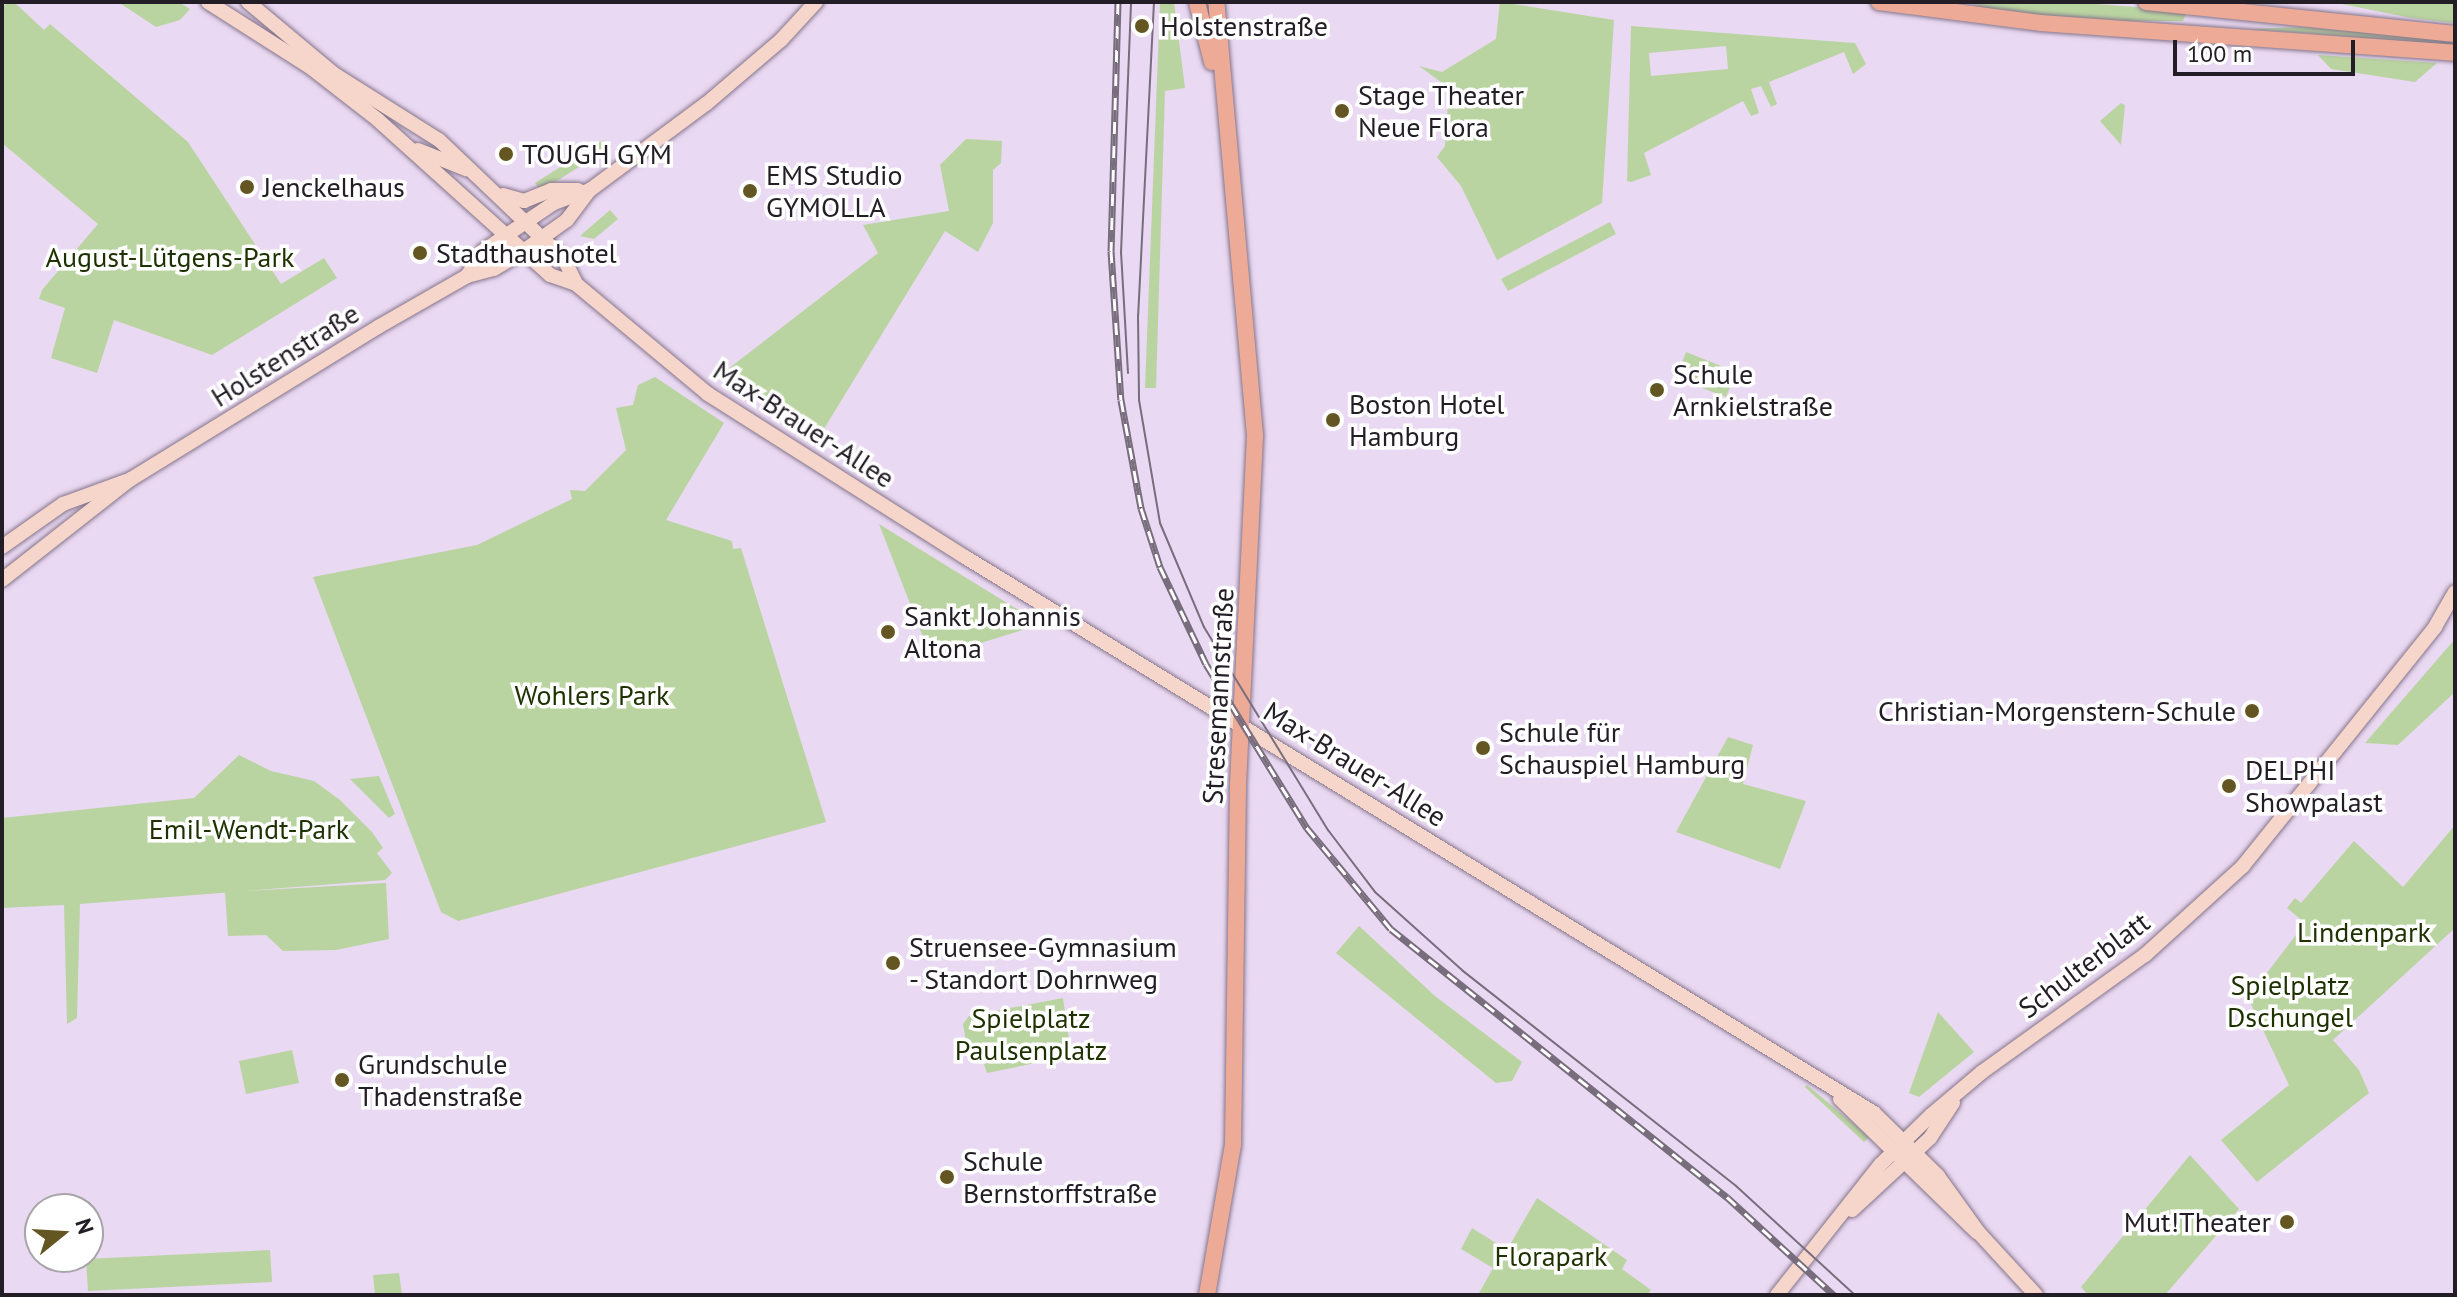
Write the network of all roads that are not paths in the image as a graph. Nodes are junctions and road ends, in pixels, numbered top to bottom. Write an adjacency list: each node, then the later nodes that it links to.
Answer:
1 (208, 2): 13 (main road, Max-Brauer-Allee)
2 (248, 2): 14 (main road, Max-Brauer-Allee)
3 (816, 2): 15 (main road, Holstenstraße)
4 (1197, 2): 12 (main road, Stresemannstraße)
5 (1216, 2): 12 (main road, Stresemannstraße)
6 (1879, 2): 9 (main road)
7 (1961, 2): 9 (main road)
8 (2146, 2): 10 (main road)
9 (1973, 15): 11 (main road)
10 (2455, 34)
11 (2455, 53)
12 (1221, 99): 27 (main road, Stresemannstraße)
13 (412, 148): 14 (main road); 18 (main road, Max-Brauer-Allee)
14 (474, 172): 16 (main road, Max-Brauer-Allee)
15 (590, 190): 16 (main road); 17 (main road, Holstenstraße); 19 (main road, Holstenstraße)
16 (495, 191): 17 (main road, Max-Brauer-Allee)
17 (526, 222): 18 (main road, Holstenstraße); 19 (main road, Max-Brauer-Allee)
18 (505, 236): 20 (main road, Max-Brauer-Allee); 21 (main road, Holstenstraße)
19 (542, 238): 20 (main road, Holstenstraße); 22 (main road, Max-Brauer-Allee)
20 (522, 252): 21 (main road, Holstenstraße); 22 (main road, Max-Brauer-Allee)
21 (467, 276): 23 (main road, Holstenstraße)
22 (576, 284): 27 (main road, Max-Brauer-Allee)
23 (131, 479): 24 (main road, Holstenstraße); 25 (main road, Holstenstraße)
24 (2, 547)
25 (2, 580)
26 (2455, 592): 29 (main road, Schulterblatt)
27 (1241, 723): 28 (main road, Max-Brauer-Allee); 32 (main road, Stresemannstraße)
28 (1834, 1093): 29 (main road, Max-Brauer-Allee); 30 (main road, Max-Brauer-Allee)
29 (1911, 1146): 30 (main road, Schulterblatt); 31 (main road, Max-Brauer-Allee)
30 (1898, 1158): 31 (main road, Max-Brauer-Allee); 33 (main road, Schulterblatt)
31 (1979, 1233): 34 (main road)
32 (1207, 1295)
33 (1777, 1295)
34 (2036, 1295)

